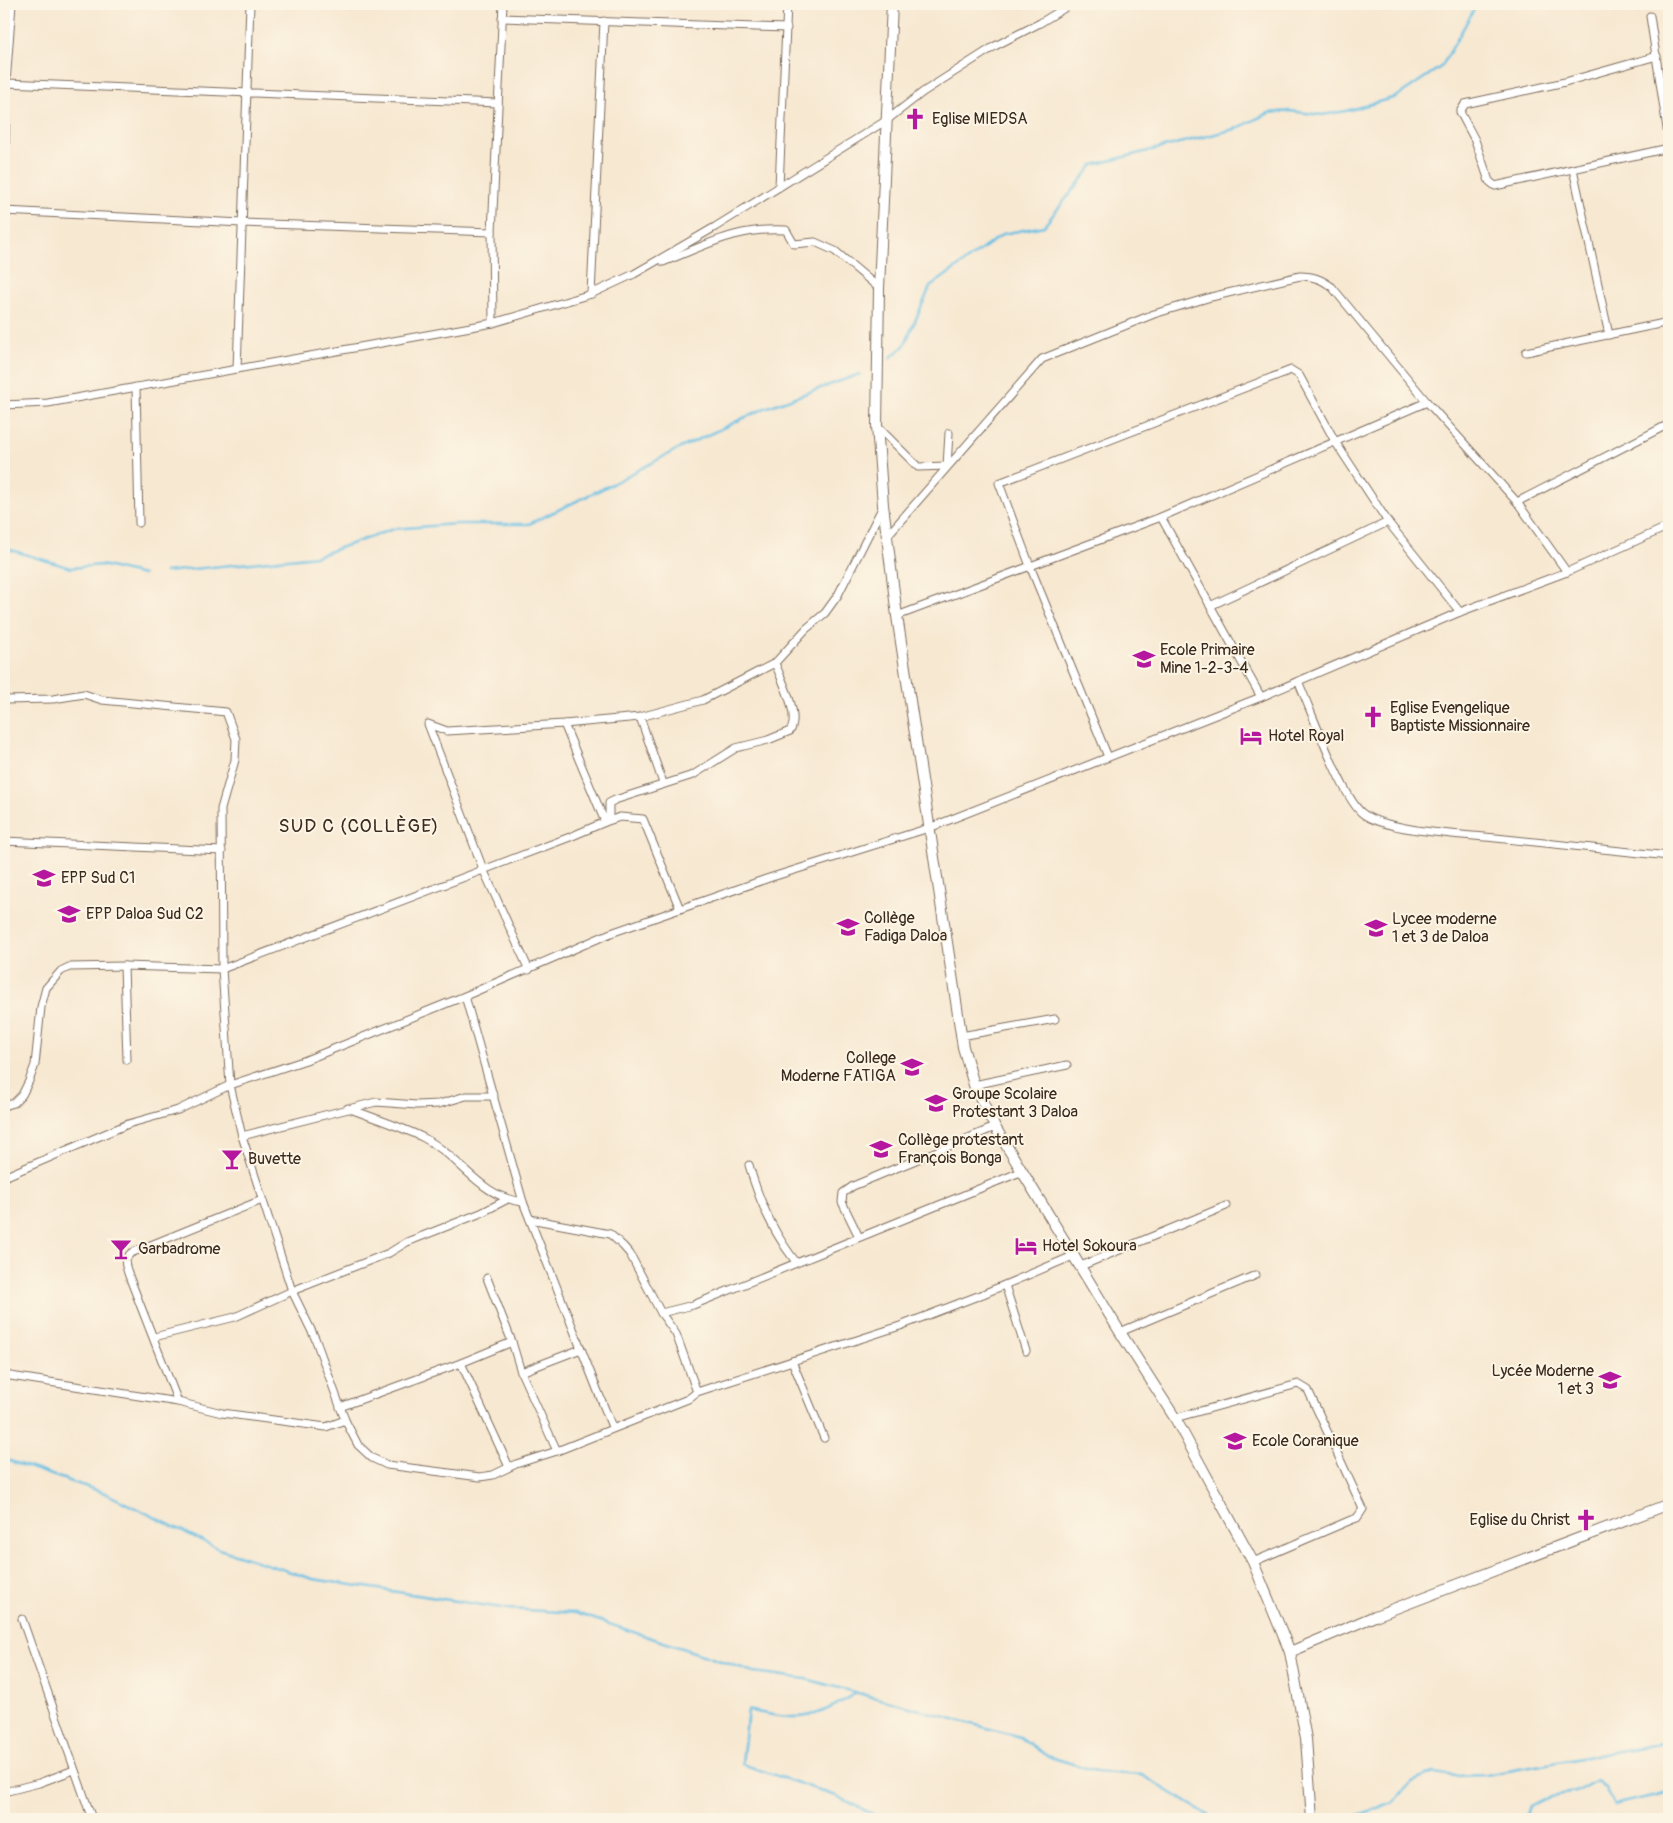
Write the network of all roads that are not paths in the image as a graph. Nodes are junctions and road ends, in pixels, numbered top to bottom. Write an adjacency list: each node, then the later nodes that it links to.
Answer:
1 (12, 4): 12 (street)
2 (250, 4): 13 (street)
3 (503, 4): 8 (street)
4 (787, 4): 10 (street)
5 (892, 4): 15 (street)
6 (1071, 4): 15 (street)
7 (1650, 16): 11 (street)
8 (502, 18): 9 (street); 14 (street)
9 (604, 21): 10 (street); 26 (street)
10 (787, 28): 19 (street)
11 (1657, 56): 16 (street); 18 (street)
12 (6, 83): 13 (street); 20 (street)
13 (246, 94): 14 (street); 21 (street)
14 (498, 103): 22 (street)
15 (887, 120): 19 (street); 25 (street)
16 (1669, 142)
17 (1669, 148): 18 (street)
18 (1573, 169): 29 (street)
19 (779, 187): 24 (street)
20 (5, 211): 21 (street); 23 (street)
21 (242, 223): 22 (street); 31 (street)
22 (492, 232): 28 (street)
23 (4, 264)
24 (634, 274): 25 (street); 26 (street)
25 (879, 288): 36 (street)
26 (591, 294): 28 (street)
27 (1669, 322): 29 (street)
28 (493, 323): 31 (street)
29 (1609, 335): 30 (street)
30 (1526, 352)
31 (237, 369): 32 (street)
32 (136, 387): 34 (street); 43 (street)
33 (1427, 402): 38 (street); 39 (street); 45 (street)
34 (4, 405)
35 (1669, 424): 39 (street)
36 (877, 426): 37 (street); 40 (street)
37 (949, 433)
38 (1336, 444): 41 (street); 42 (street); 46 (street)
39 (1517, 502): 47 (street)
40 (883, 505): 45 (street); 51 (street)
41 (1161, 517): 46 (street); 48 (street)
42 (1388, 522): 48 (street); 49 (street)
43 (139, 523)
44 (1669, 526): 47 (street)
45 (887, 536): 50 (street)
46 (1030, 566): 50 (street); 57 (street)
47 (1567, 572): 49 (street)
48 (1210, 606): 53 (street)
49 (1460, 612): 52 (street)
50 (897, 616): 60 (street)
51 (775, 663): 55 (street); 58 (street)
52 (1298, 681): 53 (street); 63 (street)
53 (1260, 697): 57 (street)
54 (4, 700): 62 (street)
55 (640, 717): 56 (street); 58 (street)
56 (564, 724): 59 (street); 64 (street)
57 (1108, 757): 60 (street)
58 (663, 784): 59 (street)
59 (605, 822): 64 (street); 65 (street)
60 (928, 828): 65 (street); 71 (street)
61 (4, 841): 62 (street)
62 (222, 851): 67 (street)
63 (1669, 856)
64 (483, 869): 67 (street); 68 (street)
65 (680, 909): 68 (street)
66 (124, 966): 67 (street); 72 (street); 77 (street)
67 (222, 969): 74 (street)
68 (529, 970): 69 (street)
69 (465, 996): 74 (street); 76 (street)
70 (1055, 1019): 71 (street)
71 (961, 1036): 75 (street)
72 (127, 1060)
73 (1067, 1065): 75 (street)
74 (230, 1085): 80 (street); 83 (street)
75 (974, 1085): 79 (street)
76 (494, 1096): 78 (street); 86 (street)
77 (4, 1106)
78 (348, 1108): 80 (street); 85 (street)
79 (995, 1126): 82 (street); 89 (street)
80 (242, 1136): 84 (street)
81 (749, 1165): 91 (street)
82 (1023, 1171): 89 (street); 90 (street)
83 (4, 1177)
84 (262, 1200): 96 (street); 99 (street)
85 (506, 1200): 86 (street); 96 (street)
86 (523, 1202): 88 (street)
87 (1226, 1206): 92 (street)
88 (530, 1219): 97 (street); 101 (street)
89 (859, 1237): 91 (street)
90 (1074, 1256): 92 (street); 95 (street)
91 (796, 1262): 97 (street)
92 (1081, 1266): 98 (street)
93 (1256, 1275): 98 (street)
94 (487, 1278): 100 (street)
95 (1005, 1285): 102 (street); 103 (street)
96 (292, 1291): 99 (street); 109 (street)
97 (661, 1313): 107 (street)
98 (1120, 1332): 110 (street)
99 (154, 1337): 108 (street)
100 (512, 1342): 104 (street); 105 (street)
101 (581, 1348): 105 (street); 112 (street)
102 (1026, 1351)
103 (792, 1362): 107 (street); 113 (street)
104 (461, 1363): 109 (street); 115 (street)
105 (521, 1372): 114 (street)
106 (4, 1375): 108 (street)
107 (697, 1392): 112 (street)
108 (178, 1402): 111 (street)
109 (340, 1407): 111 (street)
110 (1175, 1418): 117 (street); 117 (street)
111 (345, 1420): 115 (street)
112 (612, 1427): 114 (street)
113 (824, 1438)
114 (557, 1451): 115 (street)
115 (509, 1467)
116 (1669, 1504): 119 (street)
117 (1252, 1562): 119 (street)
118 (22, 1619): 120 (street)
119 (1290, 1652): 123 (street)
120 (74, 1770): 121 (street); 122 (street)
121 (4, 1792)
122 (92, 1819)
123 (1312, 1819)

